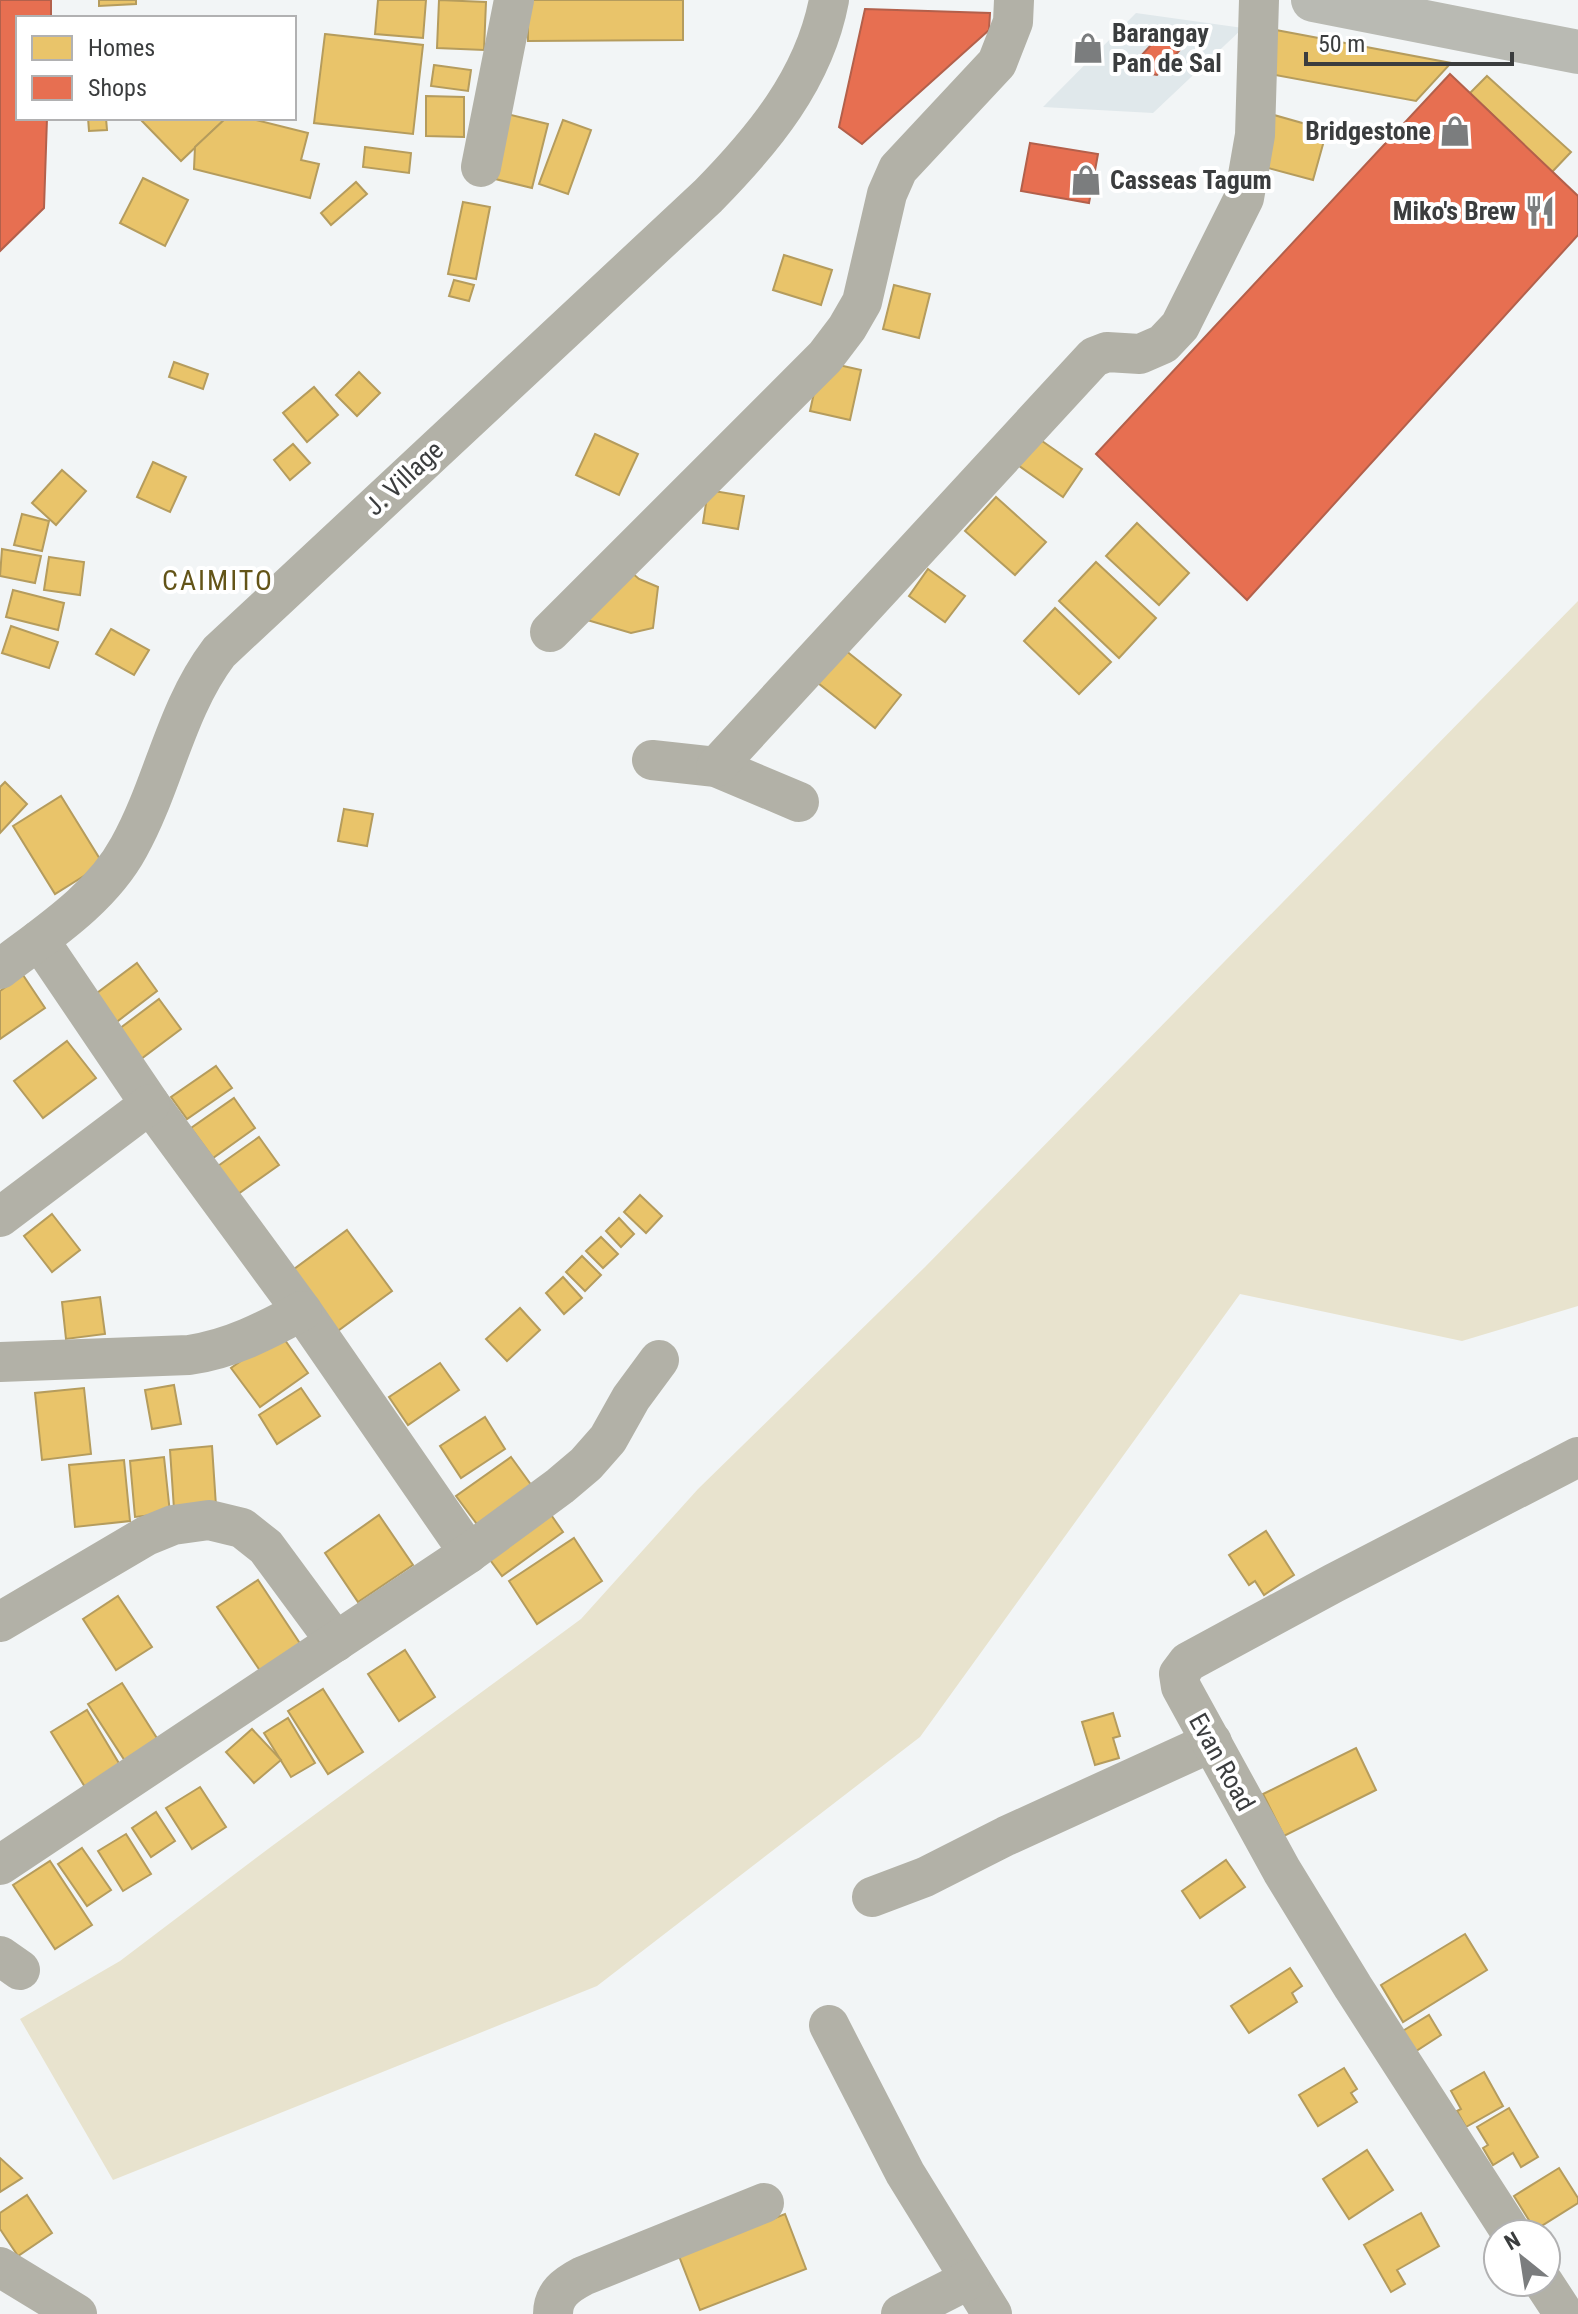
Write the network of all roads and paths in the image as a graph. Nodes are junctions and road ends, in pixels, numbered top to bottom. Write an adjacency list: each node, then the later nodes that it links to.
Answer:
1 (514, 0): 8 (street)
2 (829, 0): 13 (street, J. Village)
3 (1014, 0): 9 (street)
4 (1259, 0): 11 (street)
5 (1313, 0): 6 (highway)
6 (1426, 10): 7 (highway)
7 (1578, 52)
8 (481, 167)
9 (550, 632)
10 (652, 760): 11 (street)
11 (716, 767): 12 (street)
12 (799, 802)
13 (39, 940): 14 (street, J. Village); 15 (street)
14 (0, 969)
15 (150, 1104): 16 (street); 17 (street)
16 (0, 1217)
17 (302, 1311): 19 (street); 21 (street)
18 (659, 1360): 21 (street)
19 (0, 1362)
20 (1578, 1457): 24 (street, Evan Road)
21 (469, 1553): 23 (street)
22 (0, 1622): 23 (street)
23 (336, 1642): 25 (street)
24 (1212, 1742): 26 (street); 29 (street, Evan Road)
25 (0, 1865)
26 (872, 1897)
27 (829, 2025): 31 (street)
28 (764, 2203): 33 (street)
29 (1502, 2218)
30 (0, 2267): 32 (street)
31 (970, 2279): 34 (street); 35 (street)
32 (77, 2314)
33 (553, 2314)
34 (901, 2314)
35 (992, 2314)

